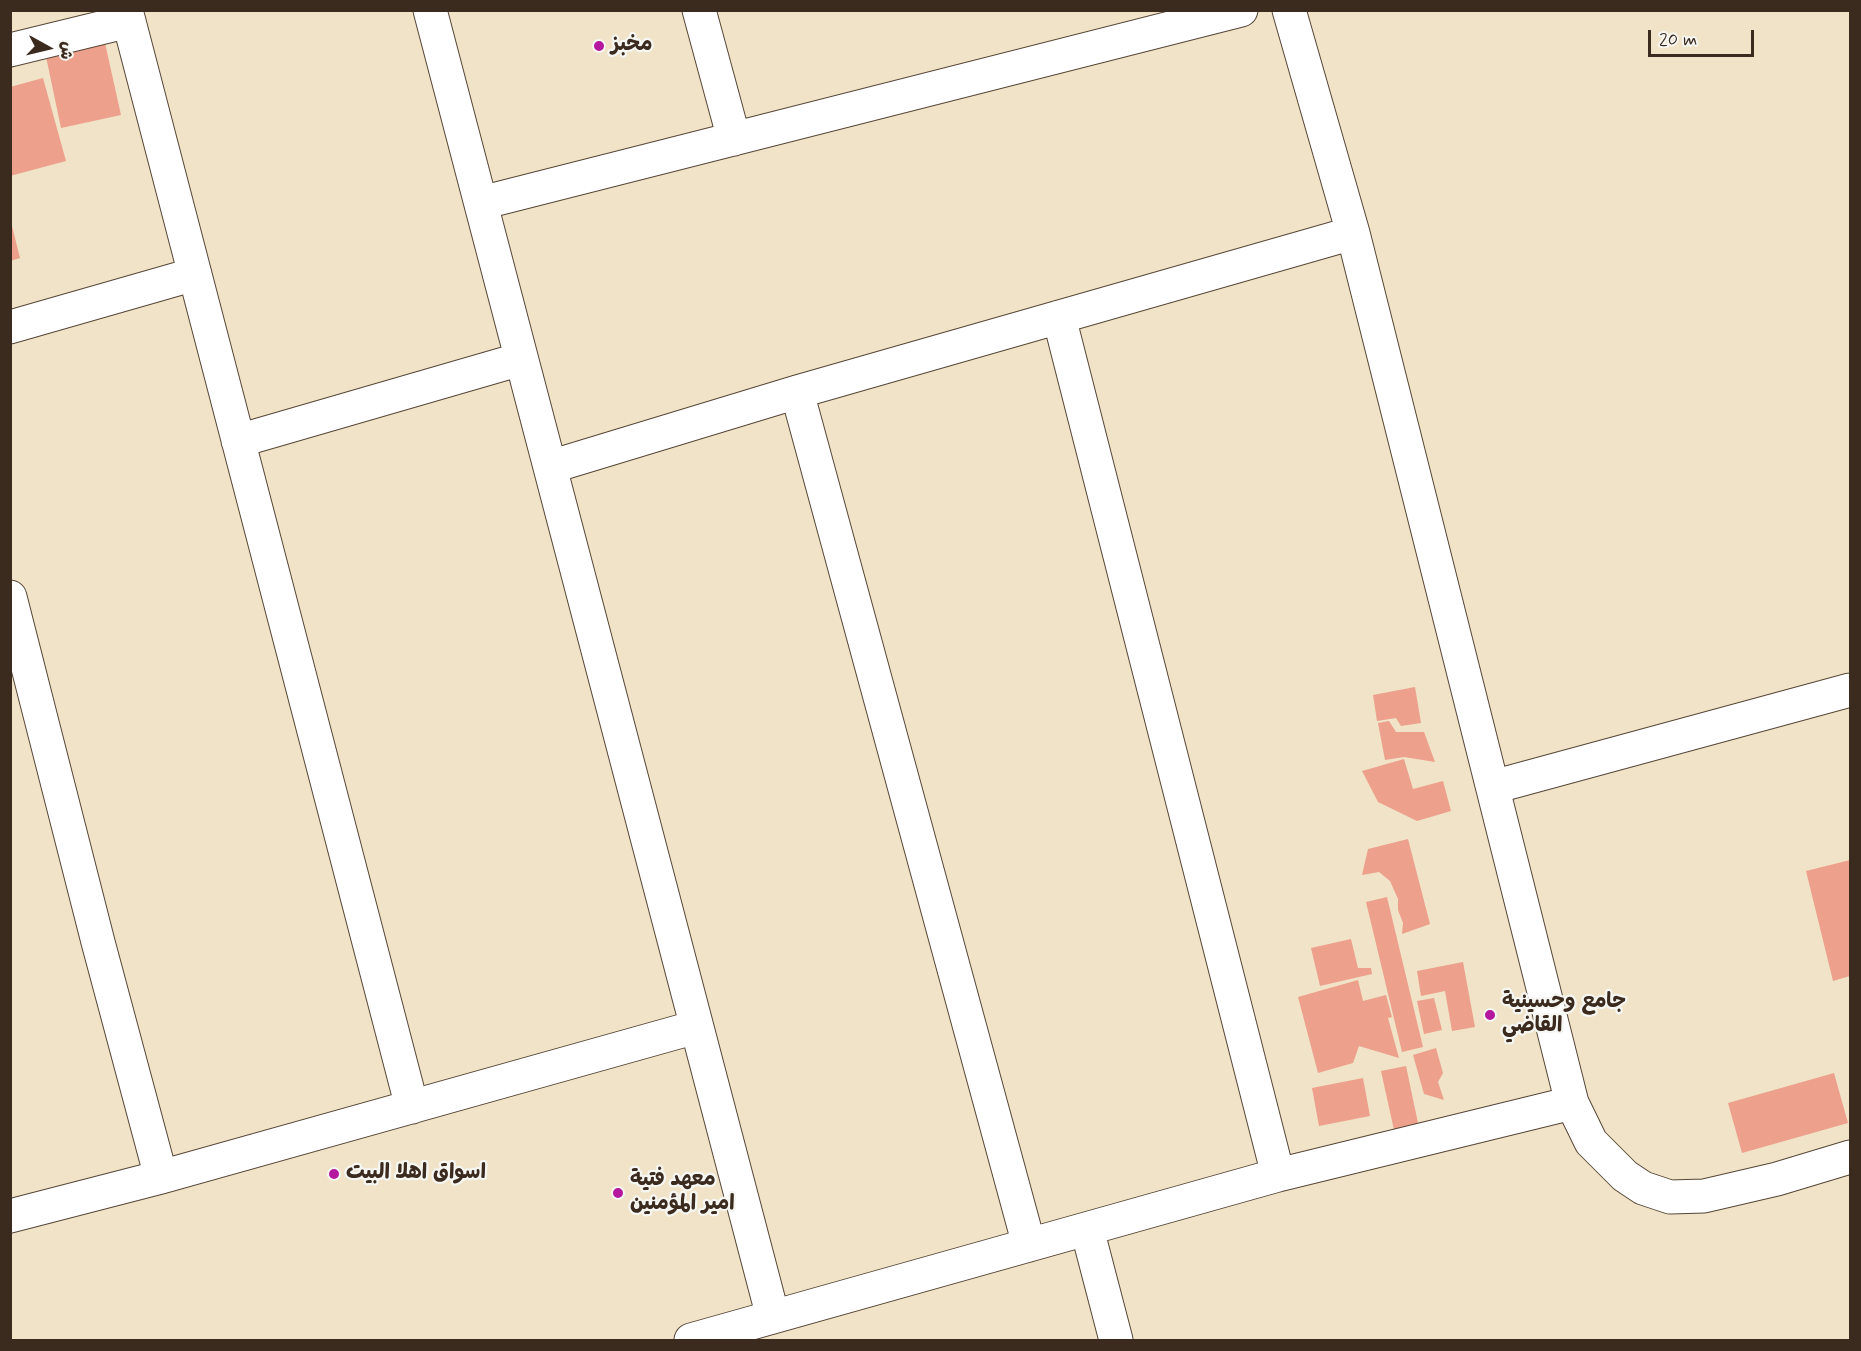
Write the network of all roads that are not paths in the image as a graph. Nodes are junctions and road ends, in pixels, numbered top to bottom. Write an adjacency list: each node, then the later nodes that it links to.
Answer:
1 (430, 10): 8 (street)
2 (699, 10): 7 (street)
3 (1241, 10): 7 (street)
4 (1289, 10): 9 (street)
5 (127, 16): 6 (street); 10 (street)
6 (10, 50)
7 (734, 139): 8 (street)
8 (480, 203): 13 (street)
9 (1353, 233): 11 (street); 19 (street)
10 (195, 274): 12 (street); 15 (street)
11 (1059, 317): 14 (street); 24 (street)
12 (10, 327)
13 (521, 359): 15 (street); 16 (street)
14 (797, 392): 16 (street); 28 (street)
15 (238, 441): 22 (street)
16 (550, 467): 20 (street)
17 (10, 597): 25 (street)
18 (1851, 690): 19 (street)
19 (1493, 787): 21 (street)
20 (696, 1027): 22 (street); 29 (street)
21 (1572, 1103): 23 (street); 24 (street)
22 (411, 1107): 25 (street)
23 (1851, 1157)
24 (1278, 1175): 27 (street)
25 (161, 1177): 26 (street)
26 (10, 1216)
27 (1087, 1228): 28 (street); 31 (street)
28 (1029, 1245): 29 (street)
29 (772, 1317): 30 (street)
30 (690, 1341)
31 (1116, 1341)

